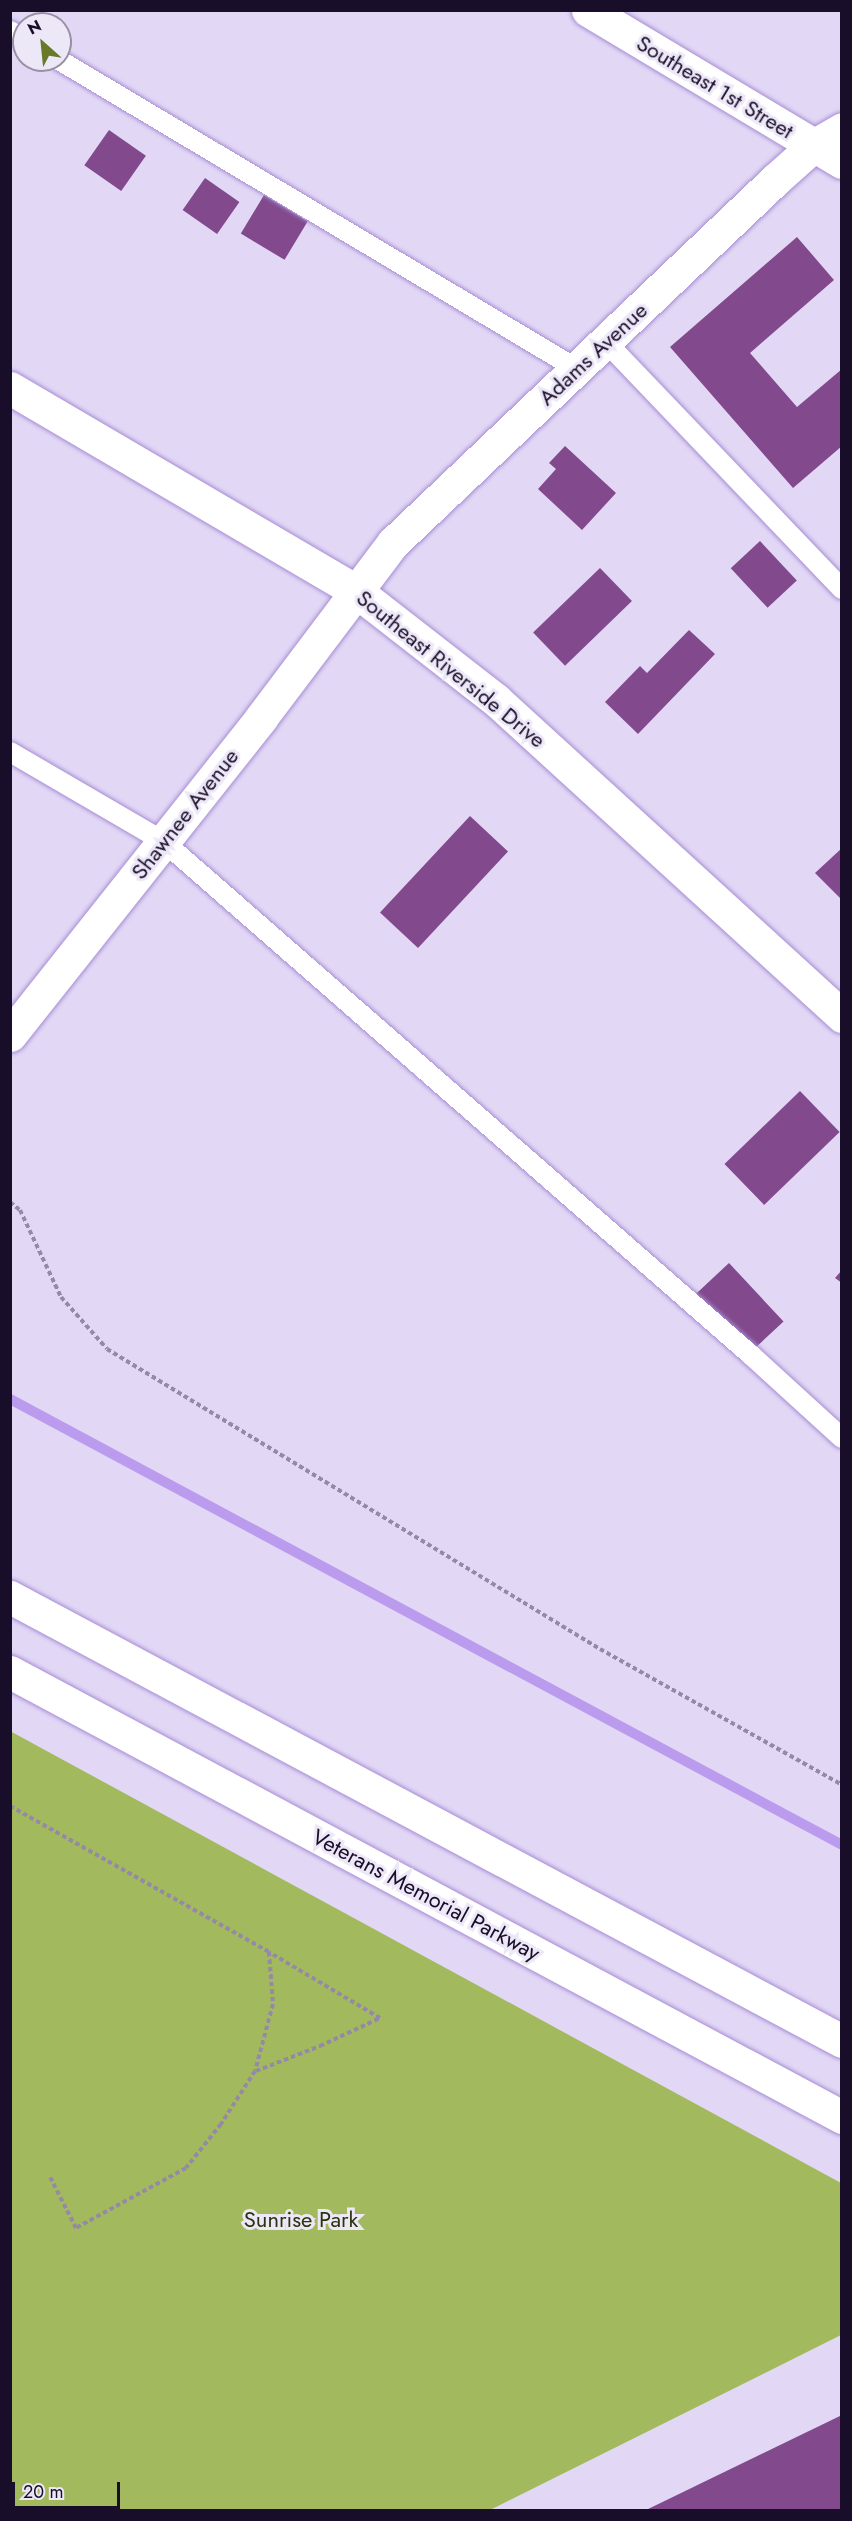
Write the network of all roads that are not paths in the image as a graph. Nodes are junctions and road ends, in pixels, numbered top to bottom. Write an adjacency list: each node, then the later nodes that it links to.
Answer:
1 (591, 11): 4 (main road, Southeast 1st Street)
2 (72, 68): 7 (lane)
3 (842, 129): 4 (main road, Adams Avenue)
4 (813, 146): 5 (main road, Southeast 1st Street); 6 (main road, Adams Avenue)
5 (842, 162)
6 (606, 342): 7 (main road, Adams Avenue); 9 (lane)
7 (577, 369): 10 (main road, Adams Avenue)
8 (10, 388): 10 (main road, Southeast Riverside Drive)
9 (842, 589)
10 (356, 591): 12 (main road, Shawnee Avenue); 13 (main road, Southeast Riverside Drive)
11 (10, 752): 12 (lane)
12 (164, 840): 14 (main road, Shawnee Avenue); 15 (lane)
13 (842, 1016)
14 (10, 1035)
15 (842, 1438)
16 (10, 1597): 18 (main road)
17 (10, 1672): 19 (main road, Veterans Memorial Parkway)
18 (842, 2041)
19 (842, 2117)

